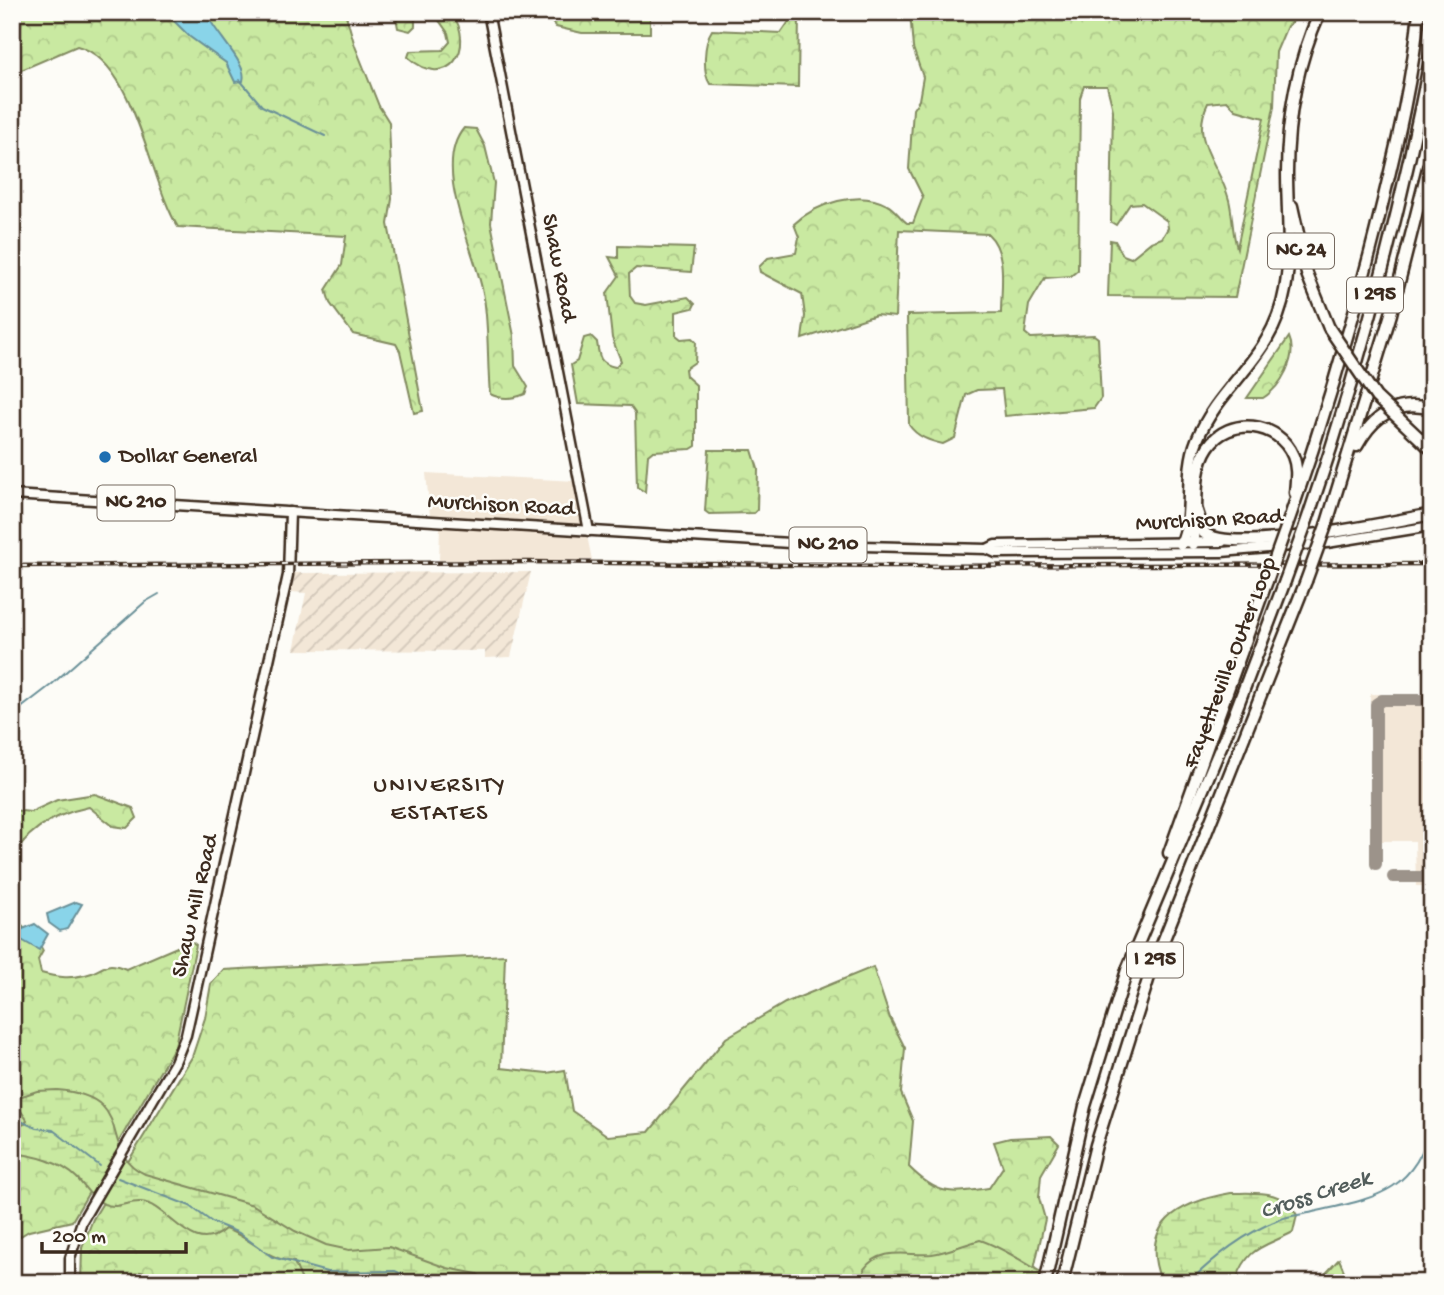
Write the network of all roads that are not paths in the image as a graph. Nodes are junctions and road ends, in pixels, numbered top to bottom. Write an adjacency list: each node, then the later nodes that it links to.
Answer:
1 (488, 12): 16 (main road, Shaw Road)
2 (1320, 12): 6 (highway, NC 24)
3 (1419, 12): 11 (highway)
4 (1431, 55): 21 (highway, Fayetteville Outer Loop / I 295, bridge)
5 (1432, 152): 9 (highway, Fayetteville Outer Loop / I 295)
6 (1287, 171): 8 (highway, NC 24, bridge); 18 (highway)
7 (1432, 409): 9 (highway)
8 (1432, 450)
9 (1345, 468): 24 (highway, Fayetteville Outer Loop / I 295, bridge)
10 (12, 495): 13 (main road, Murchison Road / NC 210)
11 (1293, 508): 12 (highway); 21 (highway, bridge)
12 (1197, 510): 17 (highway); 19 (highway)
13 (290, 512): 16 (main road, Murchison Road / NC 210); 22 (main road, Shaw Mill Road)
14 (1432, 514): 17 (highway, Murchison Road / NC 210)
15 (1432, 526): 19 (main road, Murchison Road / NC 210)
16 (590, 531): 20 (main road, Murchison Road / NC 210)
17 (1222, 541): 19 (main road, Murchison Road / NC 210)
18 (1181, 544): 19 (main road, Murchison Road / NC 210); 20 (main road, Murchison Road / NC 210)
19 (1192, 548): 20 (main road, Murchison Road / NC 210)
20 (987, 549)
21 (1146, 919): 23 (highway, Fayetteville Outer Loop / I 295)
22 (70, 1283)
23 (1045, 1283)
24 (1062, 1283)

